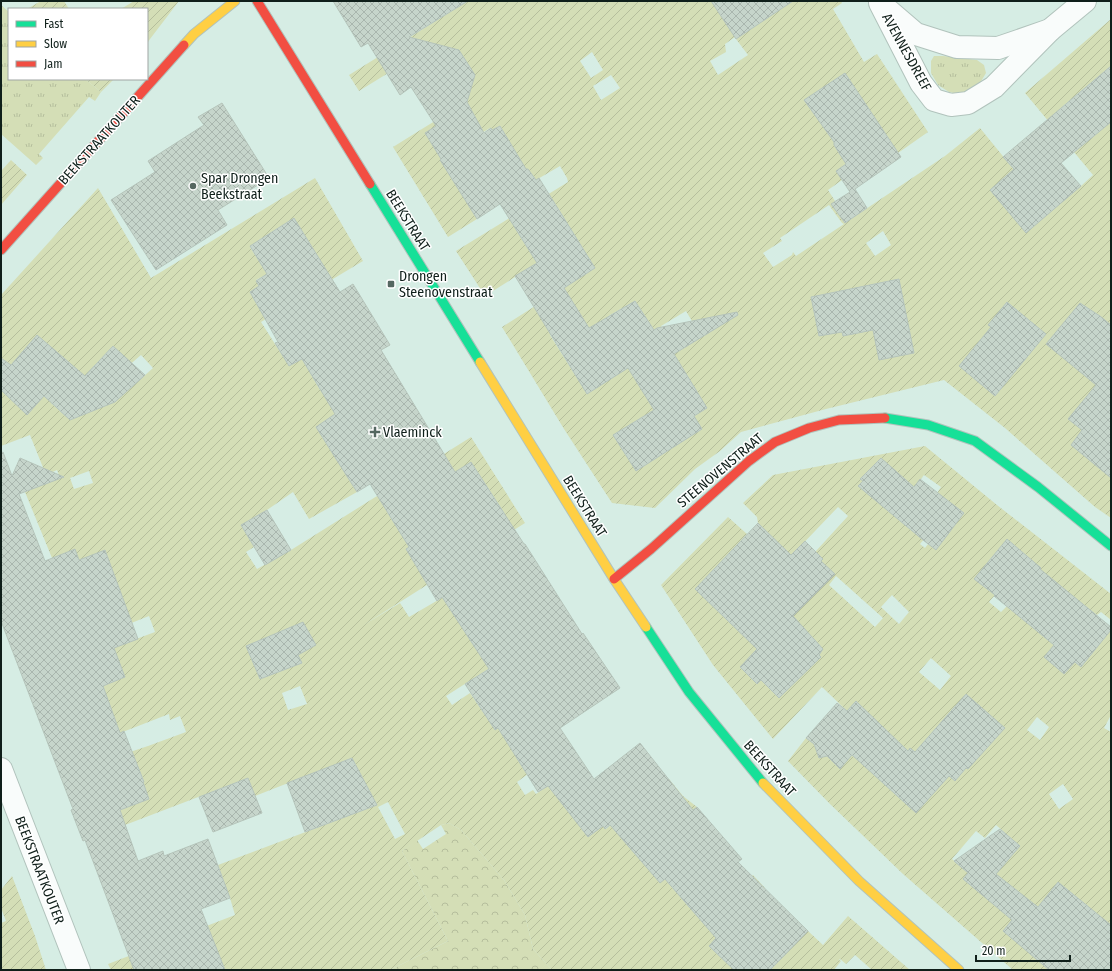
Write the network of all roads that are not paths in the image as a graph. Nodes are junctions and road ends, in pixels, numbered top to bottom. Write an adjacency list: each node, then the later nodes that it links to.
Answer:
1 (235, 1): 6 (street, BEEKSTRAATKOUTER)
2 (257, 1): 8 (street, BEEKSTRAAT)
3 (1085, 1): 5 (street, AVENNESDREEF)
4 (880, 2): 5 (street, AVENNESDREEF); 5 (street, AVENNESDREEF)
5 (1050, 30)
6 (1, 250)
7 (1111, 546): 8 (street, STEENOVENSTRAAT)
8 (614, 579): 11 (street, BEEKSTRAAT)
9 (1, 769): 10 (street, BEEKSTRAATKOUTER)
10 (79, 970)
11 (959, 970)

